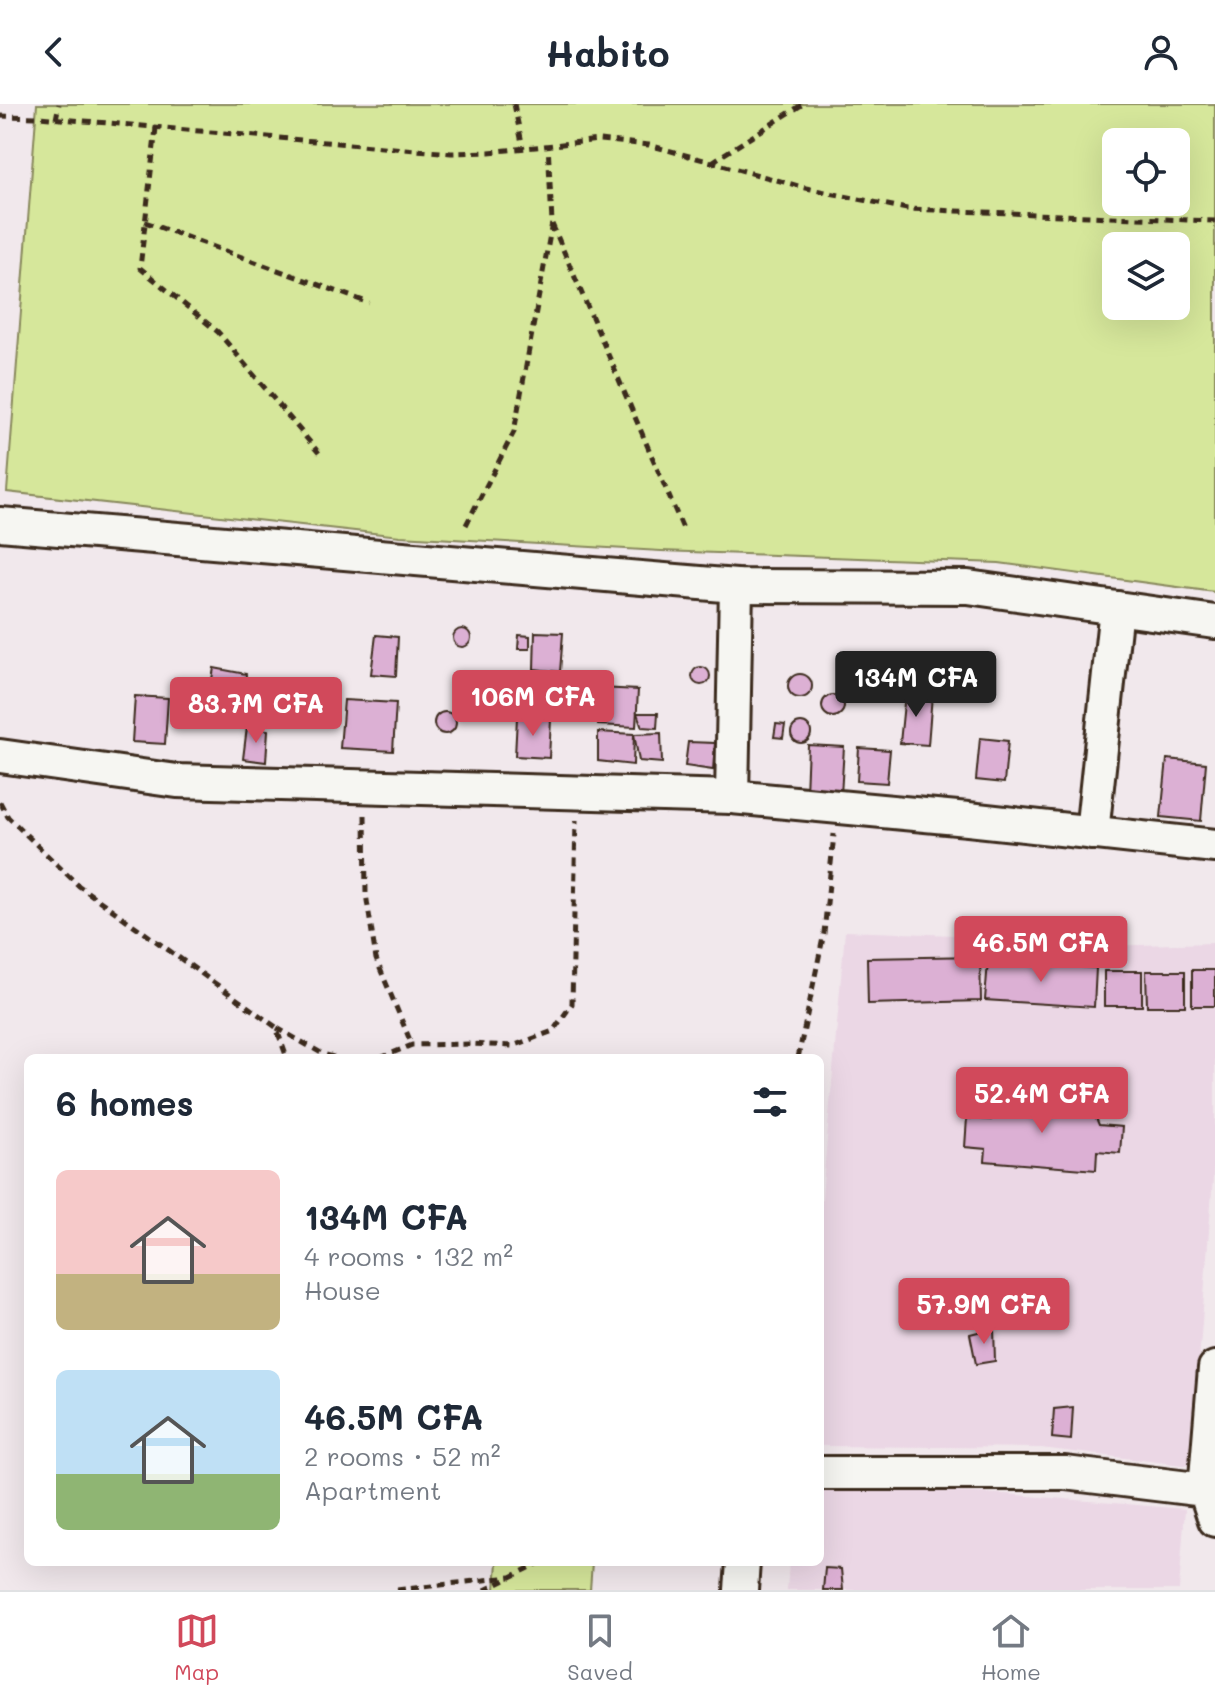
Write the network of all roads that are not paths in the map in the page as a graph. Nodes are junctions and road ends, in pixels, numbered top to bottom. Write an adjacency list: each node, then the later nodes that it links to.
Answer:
1 (0, 524): 2 (street)
2 (736, 586): 3 (street); 6 (street)
3 (1116, 608): 4 (street); 7 (street)
4 (1215, 622)
5 (0, 756): 6 (street)
6 (732, 797): 7 (street)
7 (1092, 833): 8 (street)
8 (1215, 846)
9 (1215, 1368): 11 (street)
10 (824, 1473): 11 (street)
11 (1210, 1505)
12 (743, 1566): 13 (street)
13 (741, 1590)

